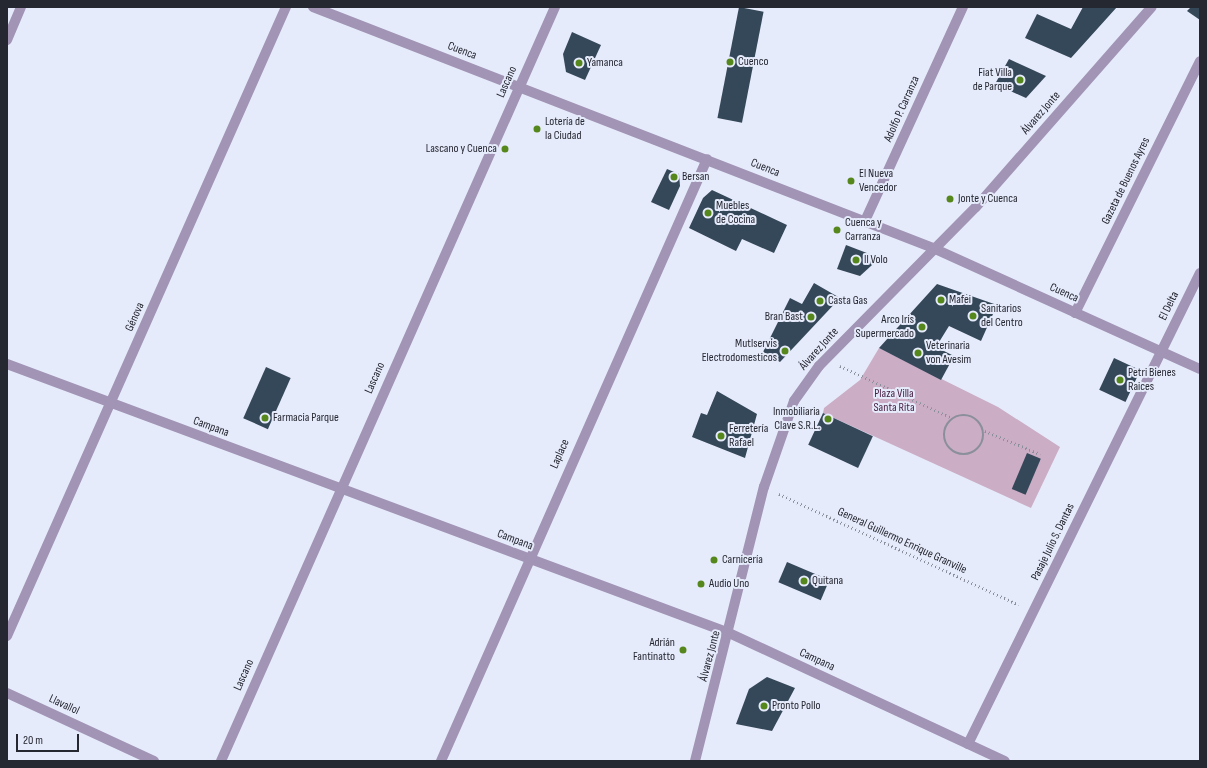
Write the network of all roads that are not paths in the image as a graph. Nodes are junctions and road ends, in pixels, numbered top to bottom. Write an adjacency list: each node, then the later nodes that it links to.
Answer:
1 (21, 7): 7 (street)
2 (286, 7): 18 (street, Génova)
3 (313, 7): 9 (street, Cuenca)
4 (555, 7): 9 (street, Lascano)
5 (963, 7): 11 (street, Adolfo P. Carranza)
6 (1152, 7): 12 (street, Álvarez Jonte)
7 (7, 40)
8 (1200, 61): 14 (street, Gazeta de Buenos Ayres)
9 (519, 87): 10 (street, Cuenca); 19 (street, Lascano)
10 (707, 159): 11 (street, Cuenca); 20 (street, Laplace)
11 (864, 223): 12 (street, Cuenca)
12 (933, 248): 14 (street, Cuenca); 21 (street, Álvarez Jonte)
13 (1200, 273): 15 (street, El Delta)
14 (1075, 313): 15 (street, Cuenca)
15 (1161, 351): 17 (street, Cuenca); 24 (street, Pasaje Julio S. Dantas)
16 (7, 364): 18 (street, Campana)
17 (1200, 369)
18 (111, 404): 19 (street, Campana); 22 (street, Génova)
19 (340, 488): 20 (street, Campana); 26 (street, Lascano)
20 (528, 559): 21 (street, Campana); 27 (street, Laplace)
21 (729, 633): 24 (street, Campana); 28 (street, Álvarez Jonte)
22 (7, 636)
23 (7, 693): 25 (street, Llavallol)
24 (968, 744): 29 (street, Campana)
25 (154, 761)
26 (221, 761)
27 (441, 761)
28 (696, 761)
29 (1005, 761)

